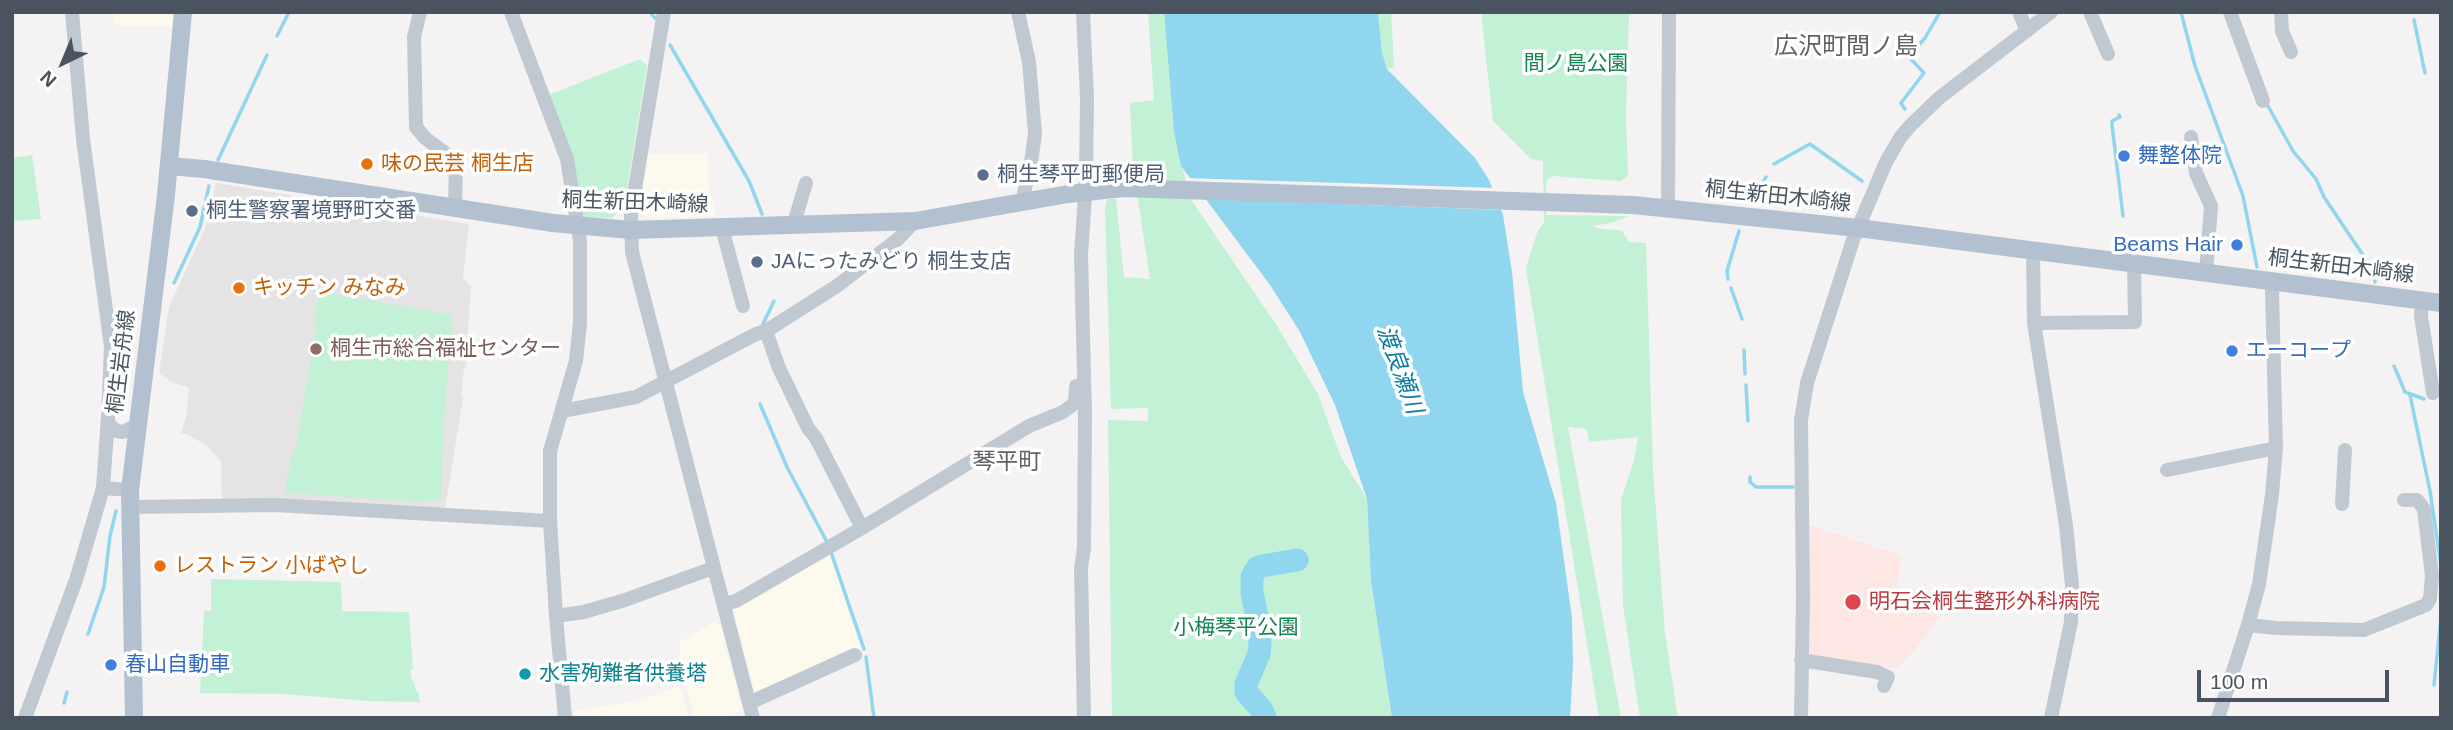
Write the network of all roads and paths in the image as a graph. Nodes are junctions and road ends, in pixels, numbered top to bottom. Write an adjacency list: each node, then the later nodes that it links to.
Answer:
1 (72, 12): 44 (street)
2 (183, 12): 19 (main road, 桐生岩舟線)
3 (420, 12): 23 (street)
4 (512, 12): 26 (street)
5 (664, 12): 30 (street)
6 (1018, 12): 22 (street)
7 (1083, 12): 21 (street)
8 (1669, 12): 24 (street)
9 (2019, 12): 14 (street)
10 (2051, 12): 14 (street)
11 (2090, 12): 16 (street)
12 (2230, 12): 17 (street)
13 (2281, 12): 15 (street)
14 (2027, 31): 29 (street)
15 (2291, 52)
16 (2108, 54)
17 (2263, 101)
18 (2191, 137): 33 (street)
19 (169, 166): 23 (main road, 桐生新田木崎線); 45 (main road, 桐生岩舟線)
20 (806, 183): 27 (street)
21 (1098, 190): 22 (main road, 桐生新田木崎線); 24 (main road, 桐生新田木崎線); 40 (street)
22 (1025, 202): 25 (main road, 桐生新田木崎線)
23 (455, 208): 26 (main road, 桐生新田木崎線)
24 (1668, 208): 29 (main road, 桐生新田木崎線)
25 (915, 221): 27 (main road, 桐生新田木崎線); 39 (street)
26 (579, 226): 30 (main road, 桐生新田木崎線); 43 (street)
27 (793, 226): 28 (main road, 桐生新田木崎線)
28 (722, 228): 30 (main road, 桐生新田木崎線); 37 (street)
29 (1858, 228): 31 (main road, 桐生新田木崎線); 60 (street)
30 (630, 230): 41 (street)
31 (2033, 251): 32 (main road, 桐生新田木崎線); 38 (street)
32 (2134, 264): 33 (main road, 桐生新田木崎線); 38 (street)
33 (2206, 273): 34 (main road, 桐生新田木崎線)
34 (2274, 281): 35 (main road, 桐生新田木崎線); 46 (street)
35 (2422, 301): 36 (main road, 桐生新田木崎線); 42 (street)
36 (2441, 303)
37 (743, 306)
38 (2034, 323): 69 (street)
39 (765, 331): 41 (street); 54 (street)
40 (1084, 352): 54 (street); 67 (street)
41 (665, 383): 43 (street); 55 (street)
42 (2433, 393)
43 (562, 411): 53 (street)
44 (108, 424): 45 (street); 49 (street)
45 (137, 425): 50 (main road, 桐生岩舟線)
46 (2276, 448): 48 (street); 58 (street)
47 (2345, 450): 52 (street)
48 (2167, 470)
49 (103, 488): 50 (street); 63 (street)
50 (131, 498): 53 (street); 64 (main road, 桐生岩舟線)
51 (2404, 500): 58 (street)
52 (2342, 504)
53 (550, 521): 57 (street)
54 (862, 527): 56 (street)
55 (713, 568): 56 (street); 57 (street)
56 (724, 604): 62 (street)
57 (556, 616): 65 (street)
58 (2248, 625): 70 (street)
59 (855, 655): 62 (street)
60 (1801, 660): 61 (street); 68 (street)
61 (1884, 686)
62 (749, 702): 66 (street)
63 (25, 718)
64 (134, 718)
65 (565, 718)
66 (753, 718)
67 (1084, 718)
68 (1801, 718)
69 (2051, 718)
70 (2218, 718)

